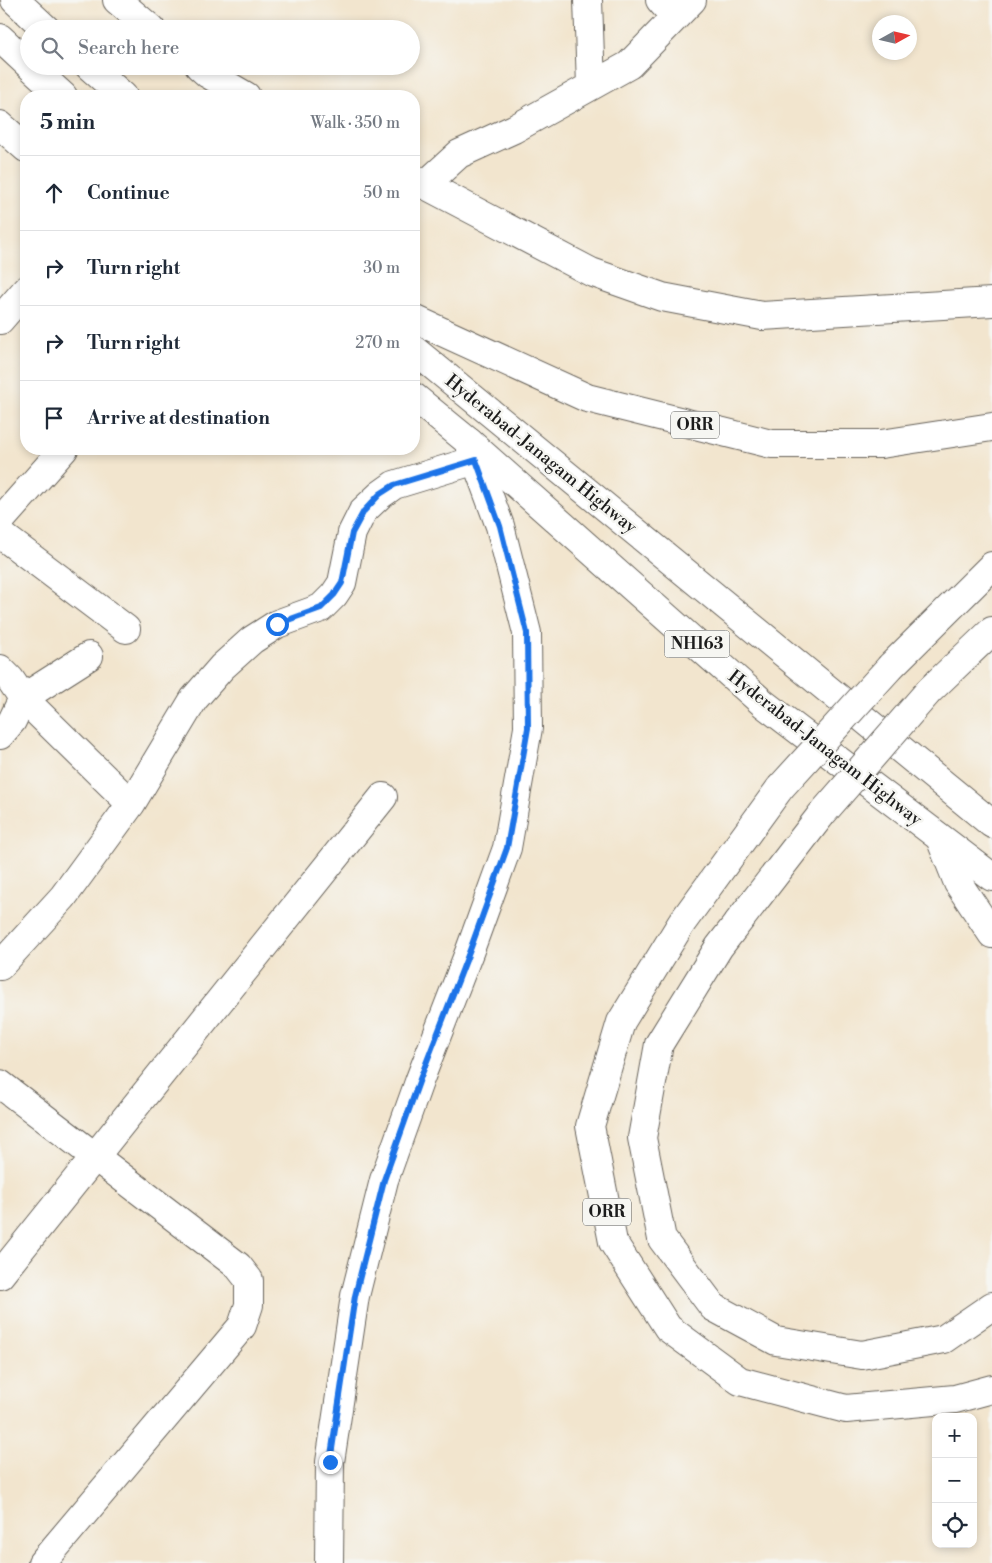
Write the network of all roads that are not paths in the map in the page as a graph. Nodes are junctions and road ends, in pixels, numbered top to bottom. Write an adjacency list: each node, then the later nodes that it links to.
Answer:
1 (15, 0): 5 (main road)
2 (117, 0): 6 (main road)
3 (588, 0): 12 (main road)
4 (676, 6): 12 (main road)
5 (36, 20)
6 (141, 20)
7 (0, 38): 8 (main road)
8 (20, 57)
9 (39, 75): 13 (main road)
10 (99, 75): 14 (main road)
11 (210, 75): 15 (main road)
12 (591, 86): 18 (main road)
13 (56, 90)
14 (116, 90)
15 (236, 90)
16 (0, 125): 17 (main road)
17 (20, 143)
18 (420, 181)
19 (420, 183): 21 (main road)
20 (20, 297): 22 (main road)
21 (992, 302)
22 (0, 320)
23 (420, 322): 26 (main road, ORR)
24 (420, 355): 40 (main road, Hyderabad-Janagam Highway / NH163)
25 (420, 403): 27 (main road, Hyderabad-Janagam Highway / NH163)
26 (992, 426)
27 (472, 451): 39 (main road); 41 (main road, Hyderabad-Janagam Highway / NH163); 51 (main road)
28 (59, 455): 29 (main road)
29 (0, 520)
30 (0, 534): 32 (main road)
31 (992, 566): 49 (main road, ORR, bridge)
32 (126, 630)
33 (992, 631): 48 (main road, ORR, bridge)
34 (89, 656): 36 (main road)
35 (0, 669): 36 (main road)
36 (22, 698): 37 (main road); 39 (main road)
37 (0, 735)
38 (383, 797): 46 (main road)
39 (131, 804): 44 (main road)
40 (992, 824)
41 (940, 838): 42 (main road, Hyderabad-Janagam Highway / NH163); 43 (main road)
42 (992, 877)
43 (992, 934)
44 (0, 966)
45 (0, 1084): 46 (main road)
46 (95, 1157): 47 (main road); 50 (main road)
47 (0, 1275)
48 (992, 1306)
49 (992, 1389)
50 (42, 1563)
51 (329, 1563)

